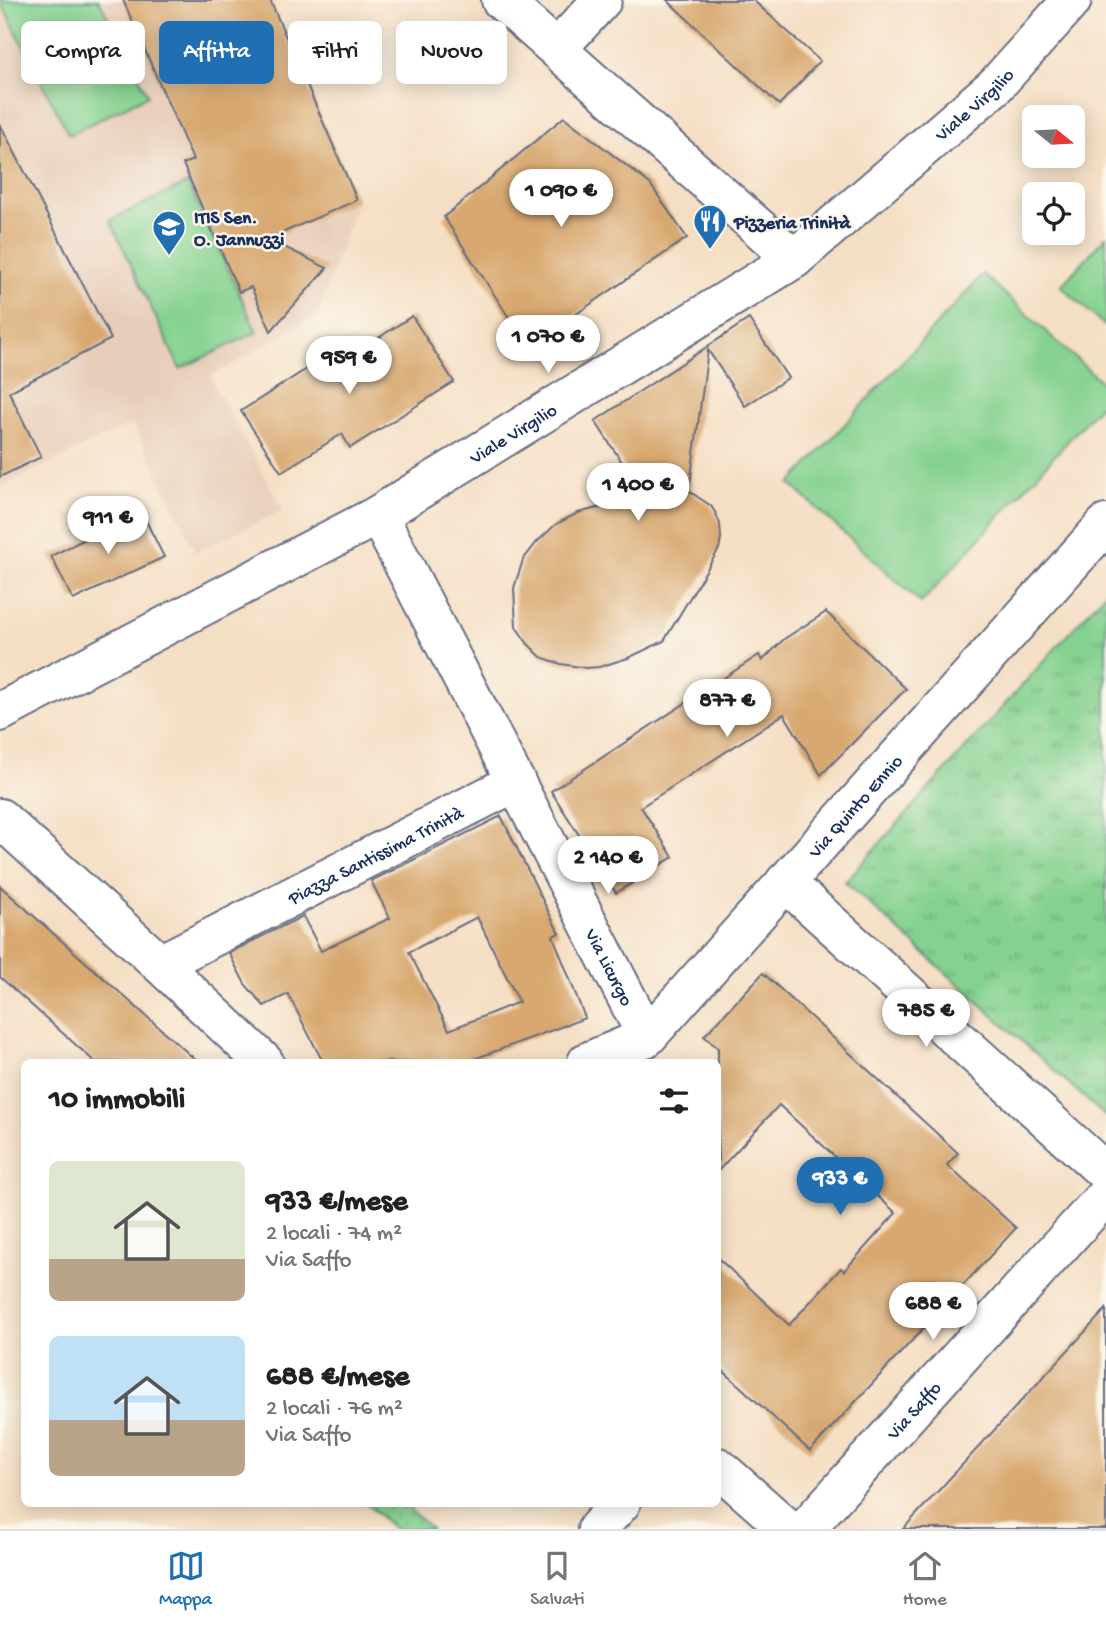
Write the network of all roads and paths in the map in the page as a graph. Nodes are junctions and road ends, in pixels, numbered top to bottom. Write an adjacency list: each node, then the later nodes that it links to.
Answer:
1 (501, 0): 4 (street)
2 (603, 0): 4 (street)
3 (1072, 0): 5 (street, Viale Virgilio)
4 (557, 49): 5 (street)
5 (794, 259): 6 (street, Viale Virgilio)
6 (378, 516): 8 (street, Viale Virgilio); 9 (street)
7 (1106, 524): 11 (street, Via Quinto Ennio)
8 (0, 712)
9 (516, 782): 12 (street, Piazza Santissima Trinità); 13 (street, Via Licurgo)
10 (0, 818): 12 (street)
11 (785, 882): 13 (street, Via Quinto Ennio); 16 (street)
12 (160, 964): 14 (street)
13 (647, 1037): 15 (street, Via Quinto Ennio)
14 (261, 1059)
15 (594, 1059)
16 (1106, 1173)
17 (1106, 1195): 22 (street, Via Saffo)
18 (721, 1470): 21 (street)
19 (617, 1507): 20 (street)
20 (597, 1529)
21 (788, 1529)
22 (805, 1529)

